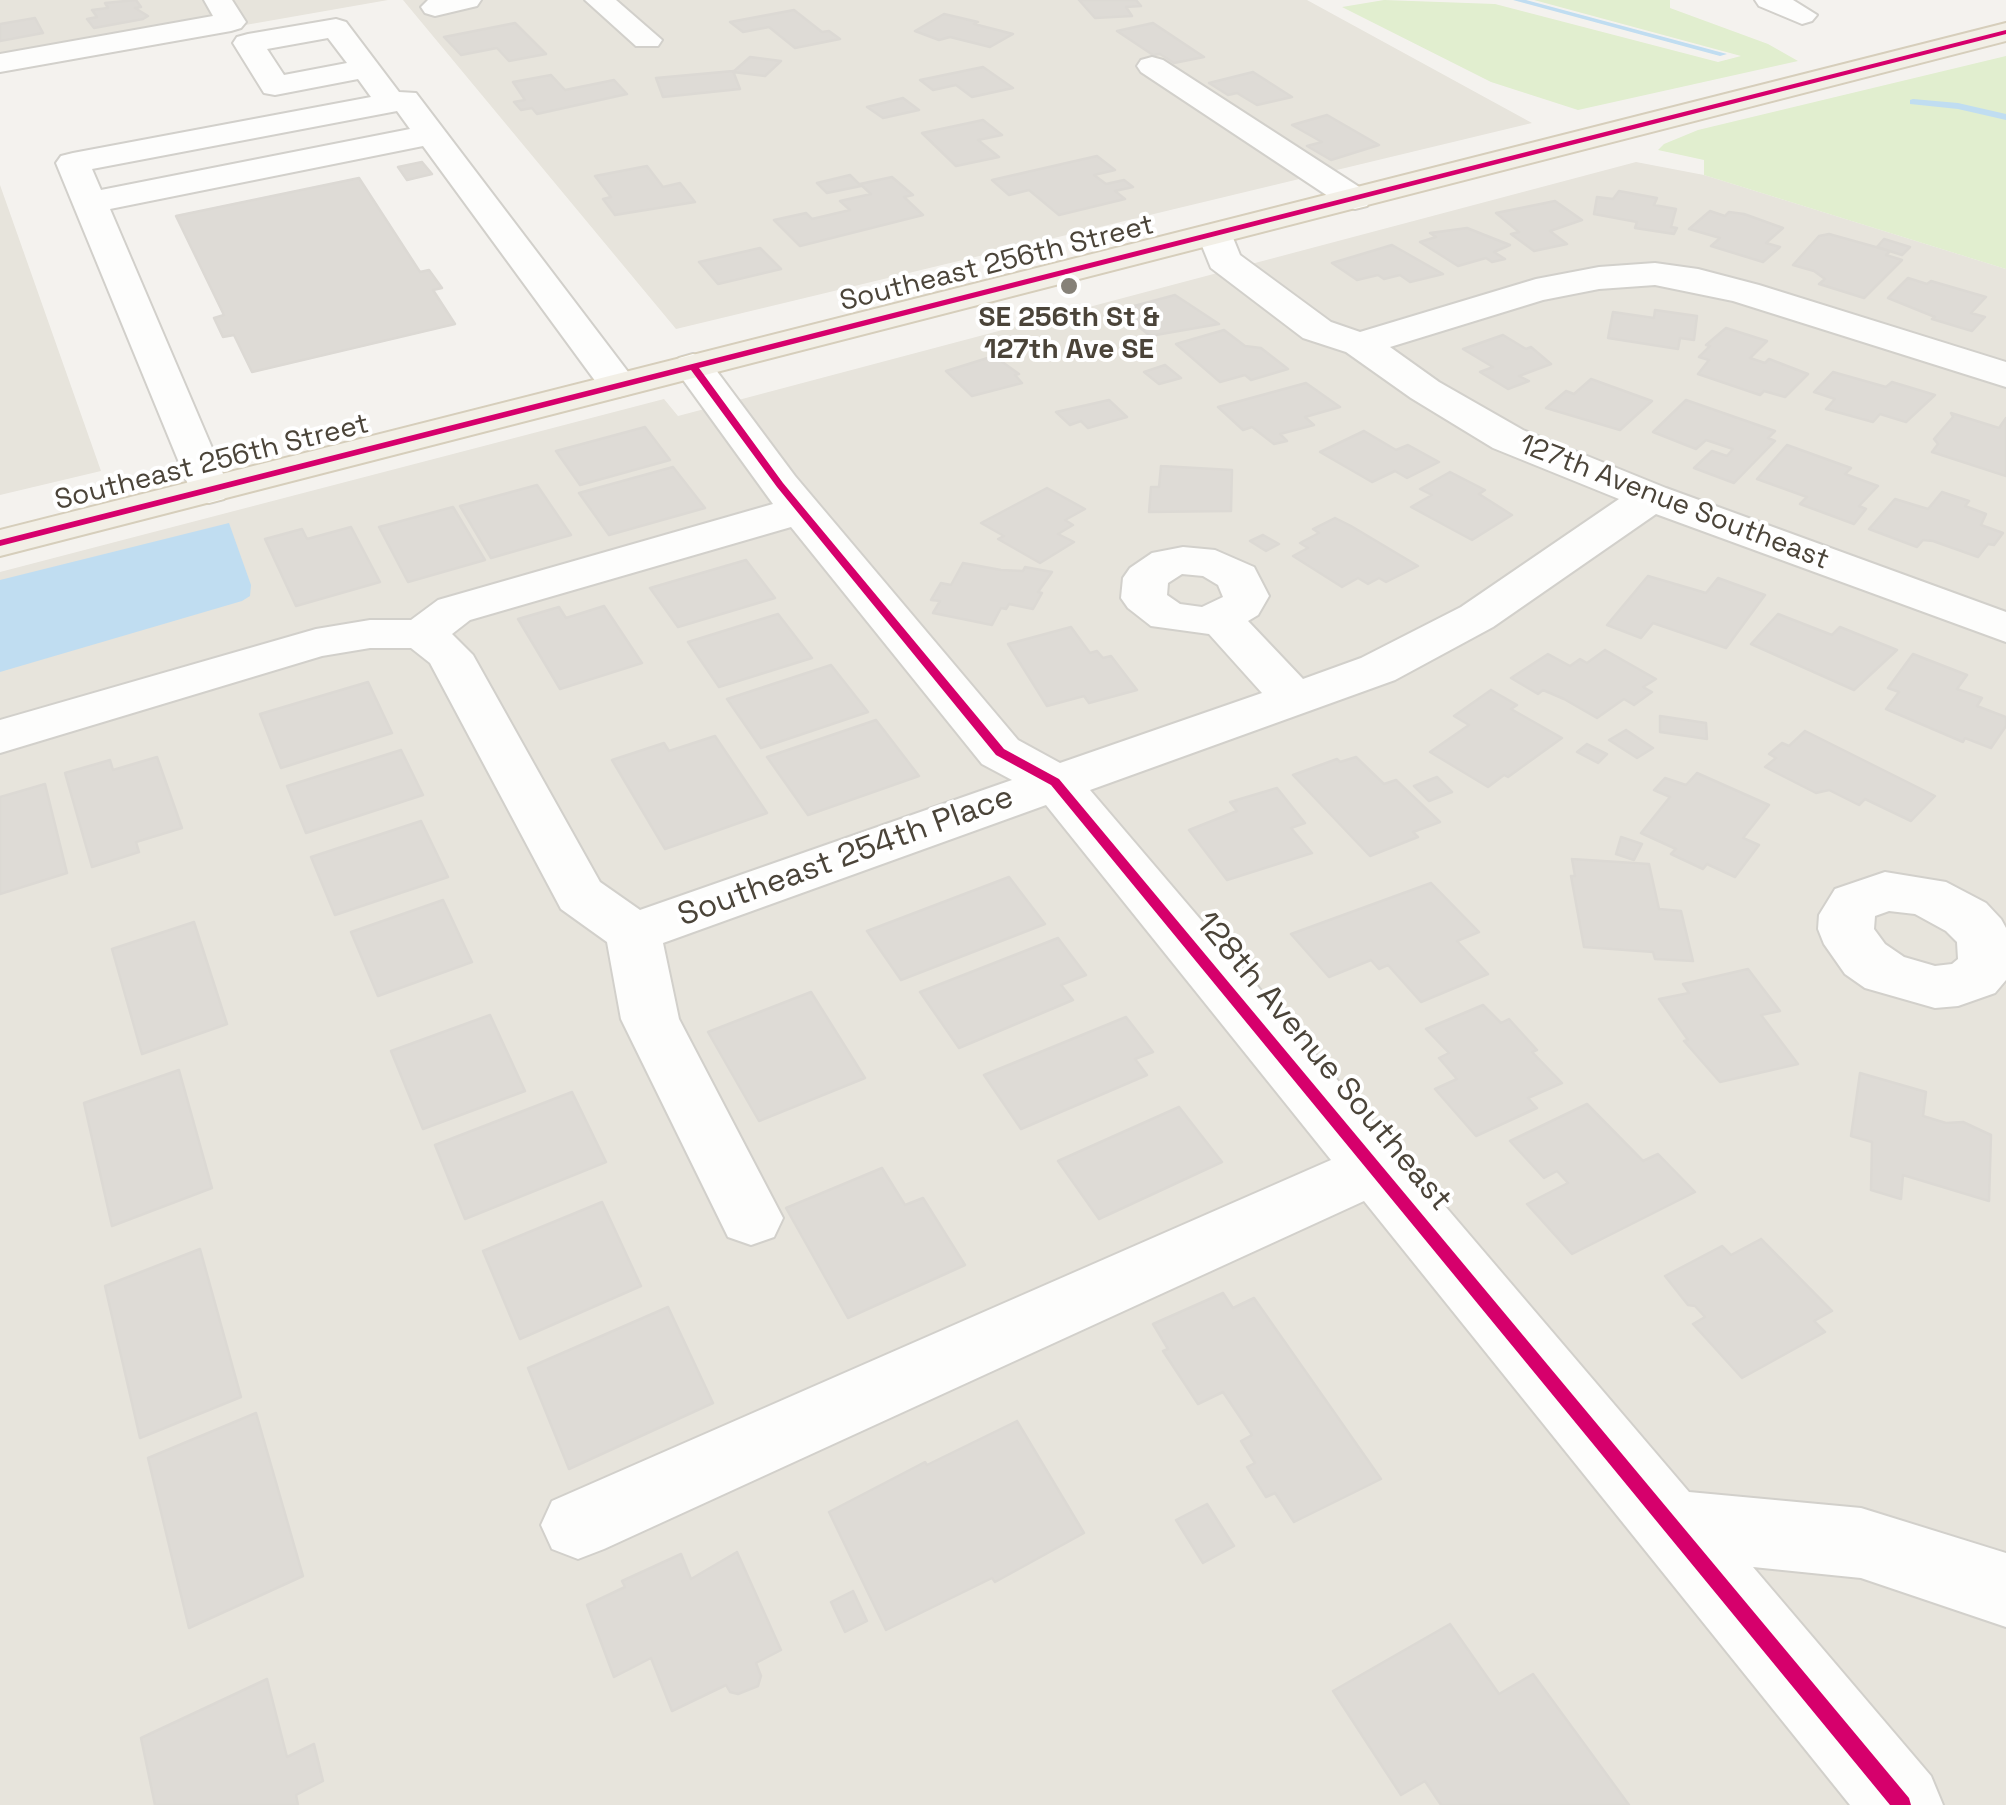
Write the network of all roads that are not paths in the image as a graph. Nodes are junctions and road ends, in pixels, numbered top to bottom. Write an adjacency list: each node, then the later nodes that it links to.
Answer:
1 (467, 0): 4 (street)
2 (599, 0): 8 (street)
3 (1769, 0): 6 (street)
4 (435, 7)
5 (224, 11): 9 (street)
6 (1802, 15)
7 (2006, 32): 14 (main road, Southeast 256th Street)
8 (646, 40)
9 (0, 63)
10 (1152, 66): 14 (street)
11 (366, 69): 12 (street)
12 (391, 102): 13 (street); 15 (street)
13 (431, 136): 15 (street); 20 (street)
14 (1355, 200): 16 (main road, Southeast 256th Street)
15 (89, 204): 21 (street)
16 (1216, 236): 17 (street, 127th Avenue Southeast); 18 (main road, Southeast 256th Street)
17 (1360, 344): 19 (street); 22 (street, 127th Avenue Southeast)
18 (692, 366): 20 (main road, Southeast 256th Street); 23 (street, 128th Avenue Southeast)
19 (2006, 374)
20 (618, 385): 21 (main road, Southeast 256th Street)
21 (209, 490): 24 (main road, Southeast 256th Street)
22 (1651, 497): 26 (street, 127th Avenue Southeast); 28 (street, Southeast 254th Place)
23 (801, 510): 27 (street); 30 (street, 128th Avenue Southeast)
24 (0, 543)
25 (1220, 618): 28 (street)
26 (2006, 628)
27 (422, 634): 29 (street); 31 (street)
28 (1294, 698): 30 (street, Southeast 254th Place)
29 (0, 738)
30 (1055, 782): 31 (street, Southeast 254th Place); 32 (street, 128th Avenue Southeast)
31 (633, 933): 33 (street)
32 (1375, 1168): 34 (street); 35 (street, 128th Avenue Southeast)
33 (751, 1218)
34 (578, 1524)
35 (1671, 1525): 36 (street); 37 (street, 128th Avenue Southeast)
36 (2006, 1591)
37 (1902, 1805)

